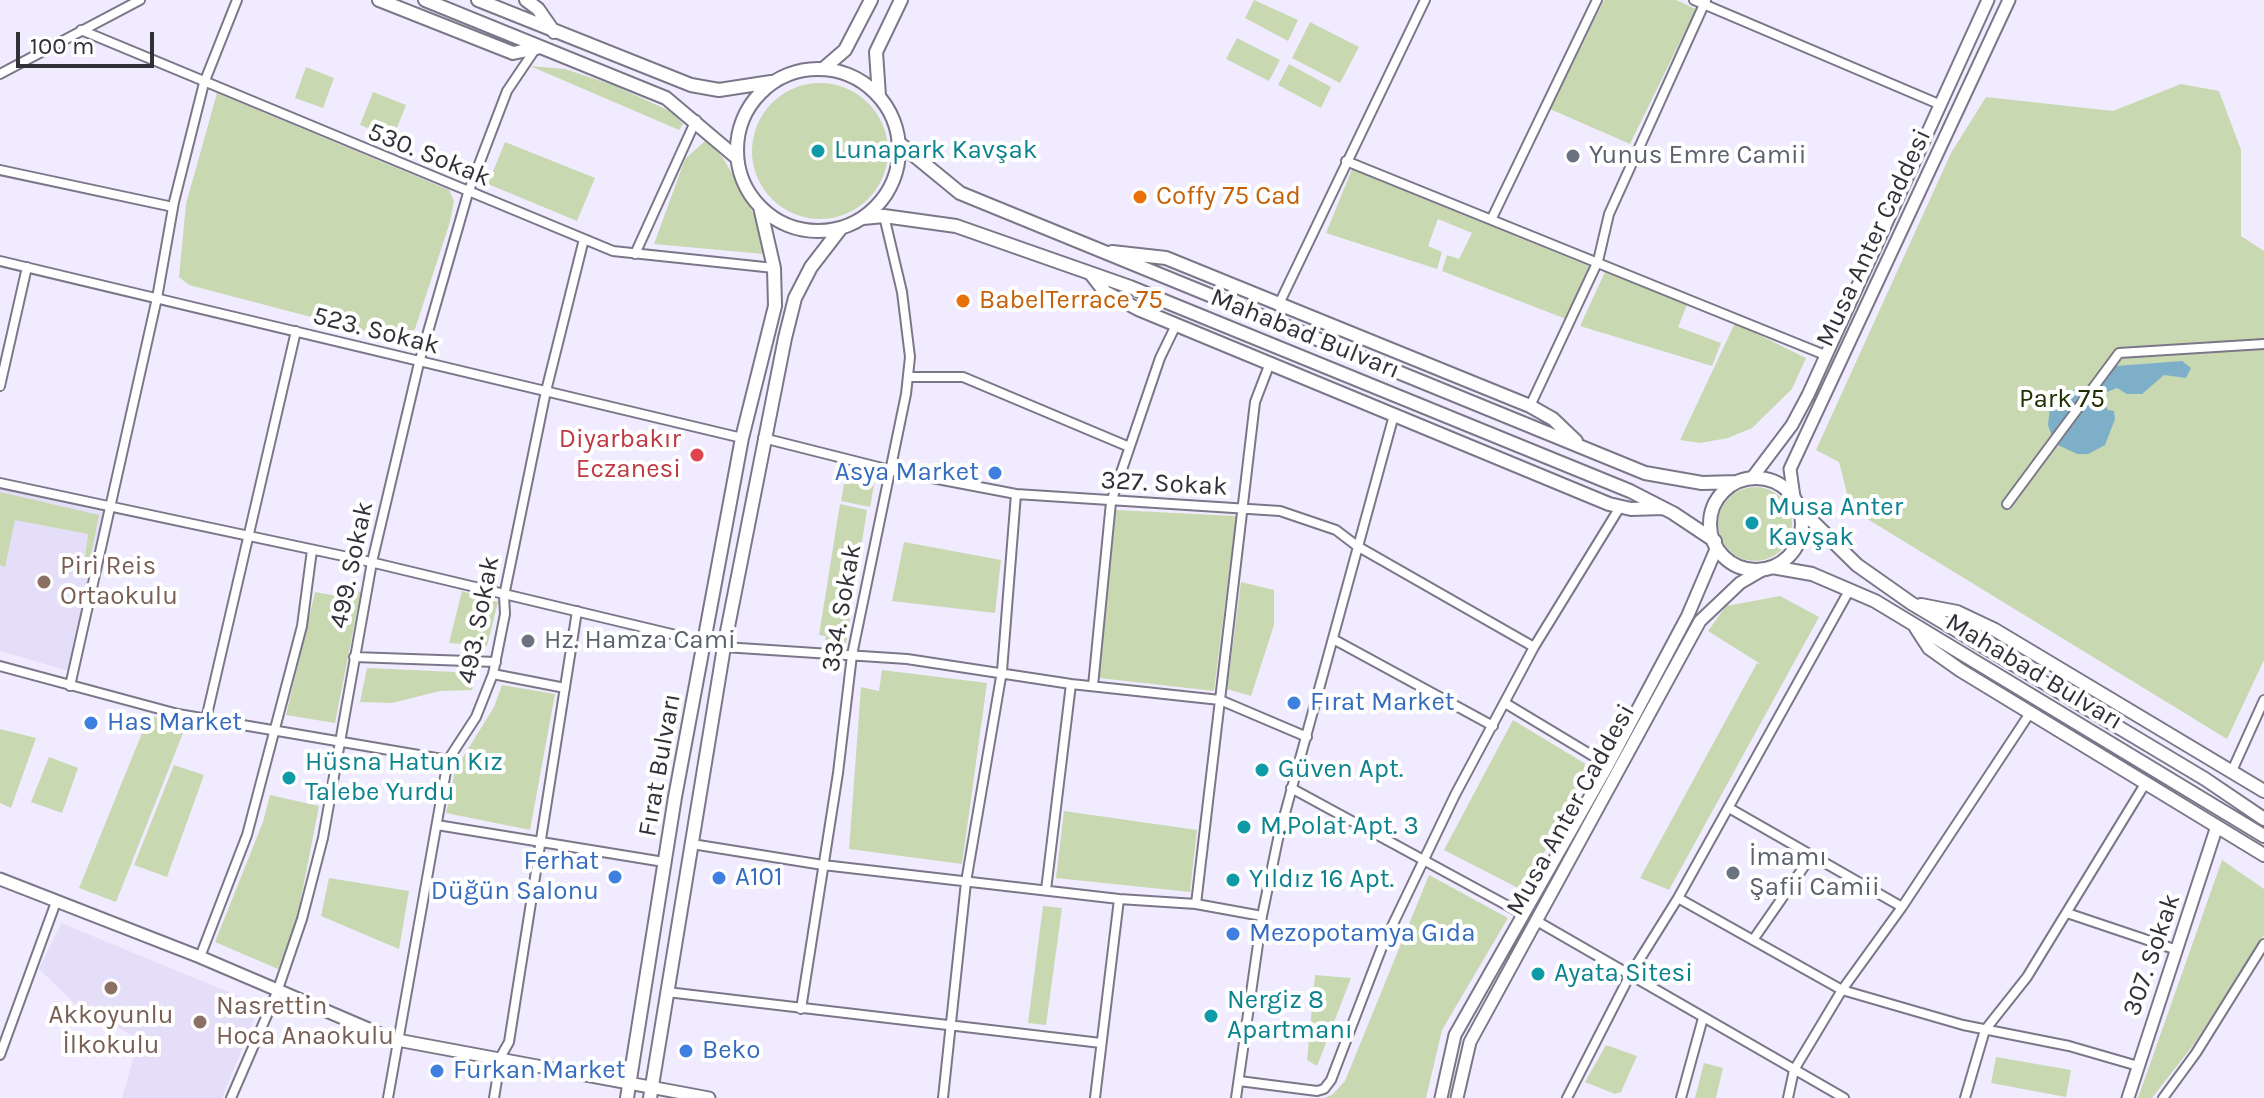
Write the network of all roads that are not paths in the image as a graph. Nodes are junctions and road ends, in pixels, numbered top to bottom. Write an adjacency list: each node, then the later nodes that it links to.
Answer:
1 (140, 0): 15 (street)
2 (237, 0): 21 (street)
3 (379, 0): 17 (main road)
4 (425, 0): 17 (main road)
5 (478, 0): 16 (main road)
6 (526, 0): 16 (main road)
7 (871, 0): 18 (main road)
8 (901, 0): 22 (main road)
9 (1425, 0): 27 (street)
10 (1597, 0): 34 (street)
11 (1694, 0): 14 (street)
12 (1988, 0): 23 (main road, Musa Anter Caddesi)
13 (2009, 0): 69 (main road, Musa Anter Caddesi)
14 (1705, 2): 23 (street); 40 (street)
15 (81, 30): 19 (street); 21 (street, 530. Sokak)
16 (554, 32): 20 (main road)
17 (537, 48): 24 (main road); 29 (street, 499. Sokak)
18 (823, 69): 20 (main road); 22 (main road)
19 (0, 74)
20 (774, 81): 26 (main road)
21 (204, 83): 29 (street, 530. Sokak); 30 (street)
22 (879, 96): 25 (main road)
23 (1941, 105): 51 (main road, Musa Anter Caddesi)
24 (696, 120): 26 (main road); 38 (street)
25 (899, 143): 33 (main road); 37 (main road, Mahabad Bulvarı)
26 (737, 158): 31 (main road)
27 (1346, 161): 34 (street); 46 (street)
28 (0, 170): 30 (street)
29 (468, 193): 36 (street, 530. Sokak); 52 (street, 499. Sokak)
30 (173, 207): 44 (street)
31 (760, 207): 35 (main road); 42 (main road, Fırat Bulvarı)
32 (884, 216): 33 (main road, Mahabad Bulvarı); 43 (main road, Mahabad Bulvarı); 54 (street, 334. Sokak)
33 (863, 218): 35 (main road)
34 (1492, 218): 40 (street)
35 (841, 228): 47 (main road, Fırat Bulvarı)
36 (584, 239): 38 (street, 530. Sokak); 56 (street, 493. Sokak)
37 (1098, 250): 46 (main road); 62 (main road, Mahabad Bulvarı)
38 (635, 254): 42 (street, 530. Sokak)
39 (0, 261): 41 (street, 523. Sokak)
40 (1598, 261): 51 (street); 57 (street)
41 (27, 267): 44 (street, 523. Sokak); 55 (street)
42 (774, 268): 45 (main road, Fırat Bulvarı)
43 (1091, 274): 48 (main road); 74 (main road, Mahabad Bulvarı)
44 (157, 298): 49 (street, 523. Sokak); 72 (street)
45 (775, 306): 47 (main road); 59 (main road, Fırat Bulvarı)
46 (1278, 306): 57 (main road)
47 (791, 312): 60 (main road, Fırat Bulvarı)
48 (1176, 325): 53 (main road); 61 (street)
49 (296, 331): 52 (street, 523. Sokak); 75 (street)
50 (2264, 344): 70 (street)
51 (1825, 355): 64 (main road, Musa Anter Caddesi)
52 (419, 363): 56 (street, 523. Sokak); 79 (street, 499. Sokak)
53 (1270, 363): 58 (main road); 73 (street)
54 (908, 377): 61 (street); 63 (street, 334. Sokak)
55 (0, 386)
56 (546, 391): 59 (street, 523. Sokak); 82 (street, 493. Sokak)
57 (1530, 406): 62 (main road)
58 (1394, 415): 71 (main road); 77 (street)
59 (742, 438): 87 (main road, Fırat Bulvarı)
60 (763, 438): 63 (street, 327. Sokak); 88 (main road, Fırat Bulvarı)
61 (1127, 446): 68 (street)
62 (1585, 449): 65 (main road, Mahabad Bulvarı)
63 (890, 470): 67 (street, 327. Sokak); 90 (street, 334. Sokak)
64 (1752, 478): 65 (main road); 69 (main road)
65 (1737, 482): 76 (main road)
66 (0, 483): 72 (street)
67 (1016, 494): 68 (street, 327. Sokak); 94 (street)
68 (1111, 502): 73 (street, 327. Sokak); 98 (street)
69 (1796, 502): 80 (main road); 83 (main road, Mahabad Bulvarı)
70 (2007, 504)
71 (1620, 507): 74 (main road); 89 (street)
72 (111, 508): 75 (street); 97 (street)
73 (1245, 508): 77 (street, 327. Sokak); 100 (street)
74 (1664, 508): 76 (main road, Mahabad Bulvarı)
75 (249, 537): 78 (street); 104 (street)
76 (1716, 544): 80 (main road); 110 (main road, Musa Anter Caddesi)
77 (1357, 546): 86 (street); 89 (street, 327. Sokak)
78 (312, 550): 79 (street); 106 (street)
79 (372, 562): 82 (street); 91 (street, 499. Sokak)
80 (1768, 568): 81 (main road, Mahabad Bulvarı); 138 (main road, Musa Anter Caddesi)
81 (1850, 589): 85 (main road, Mahabad Bulvarı); 115 (street)
82 (504, 596): 84 (street); 92 (street, 493. Sokak)
83 (1911, 603): 111 (main road); 116 (main road, Mahabad Bulvarı)
84 (577, 611): 87 (street); 99 (street)
85 (1914, 625): 103 (main road); 119 (main road, Mahabad Bulvarı)
86 (1333, 639): 105 (street); 107 (street)
87 (705, 642): 125 (main road, Fırat Bulvarı)
88 (724, 647): 90 (street); 121 (main road, Fırat Bulvarı)
89 (1534, 647): 102 (street)
90 (852, 655): 94 (street); 126 (street, 334. Sokak)
91 (354, 657): 92 (street); 108 (street, 499. Sokak)
92 (496, 662): 95 (street, 493. Sokak)
93 (0, 666): 97 (street)
94 (1002, 671): 96 (street); 128 (street)
95 (493, 674): 99 (street); 109 (street, 493. Sokak)
96 (1071, 684): 98 (street); 129 (street)
97 (70, 686): 104 (street)
98 (1093, 686): 100 (street)
99 (565, 688): 120 (street)
100 (1220, 700): 107 (street); 133 (street)
101 (2264, 700): 111 (street)
102 (1505, 703): 105 (street); 110 (street)
103 (2030, 713): 112 (main road); 134 (street)
104 (206, 719): 106 (street)
105 (1493, 726): 124 (street)
106 (274, 732): 108 (street); 142 (street)
107 (1307, 737): 113 (street)
108 (340, 744): 109 (street); 145 (street, 499. Sokak)
109 (448, 760): 117 (street, 493. Sokak)
110 (1608, 765): 135 (main road, Musa Anter Caddesi)
111 (2231, 773): 114 (main road)
112 (2145, 784): 118 (main road); 136 (street)
113 (1291, 788): 124 (street); 137 (street)
114 (2264, 791)
115 (1729, 808): 122 (street); 130 (street)
116 (2264, 819)
117 (437, 825): 120 (street); 151 (street, 493. Sokak)
118 (2217, 826): 123 (main road); 141 (main road, 307. Sokak)
119 (2264, 836)
120 (542, 842): 125 (street); 154 (street)
121 (692, 844): 126 (street); 146 (main road, Fırat Bulvarı)
122 (1812, 855): 134 (street); 139 (street)
123 (2264, 855)
124 (1422, 861): 135 (street); 157 (street)
125 (664, 862): 158 (main road, Fırat Bulvarı)
126 (823, 865): 128 (street); 147 (street, 334. Sokak)
127 (0, 879): 132 (main road)
128 (966, 882): 129 (street); 149 (street)
129 (1046, 890): 131 (street)
130 (1678, 898): 139 (street); 143 (street)
131 (1119, 899): 133 (street); 152 (street)
132 (56, 902): 142 (main road); 153 (street)
133 (1196, 904): 137 (street)
134 (1902, 907): 144 (street)
135 (1521, 913): 168 (main road, Musa Anter Caddesi)
136 (2067, 913): 141 (street); 150 (street)
137 (1262, 916): 157 (street)
138 (1535, 920): 143 (street); 169 (main road, Musa Anter Caddesi)
139 (1753, 940): 144 (street)
140 (2264, 944): 176 (street)
141 (2177, 950): 155 (main road, 307. Sokak)
142 (200, 957): 145 (main road)
143 (1630, 975): 148 (street); 170 (street)
144 (1842, 990): 150 (street); 156 (street)
145 (277, 992): 151 (main road); 160 (street, 499. Sokak)
146 (667, 992): 147 (street); 159 (main road, Fırat Bulvarı)
147 (801, 1009): 149 (street)
148 (1703, 1018): 156 (street); 171 (street)
149 (952, 1026): 152 (street); 165 (street)
150 (1985, 1030): 155 (street); 174 (street)
151 (397, 1039): 154 (main road); 161 (street, 493. Sokak)
152 (1101, 1043): 166 (street)
153 (0, 1055)
154 (501, 1056): 158 (main road); 162 (street)
155 (2138, 1066): 175 (main road, 307. Sokak)
156 (1794, 1070): 172 (street); 173 (street)
157 (1239, 1081): 167 (street)
158 (629, 1084): 159 (main road); 163 (main road, Fırat Bulvarı)
159 (651, 1093): 164 (main road)
160 (231, 1098)
161 (388, 1098)
162 (494, 1098)
163 (627, 1098)
164 (709, 1098)
165 (943, 1098)
166 (1095, 1098)
167 (1236, 1098)
168 (1441, 1098)
169 (1457, 1098)
170 (1567, 1098)
171 (1681, 1098)
172 (1788, 1098)
173 (1844, 1098)
174 (1965, 1098)
175 (2128, 1098)
176 (2163, 1098)

